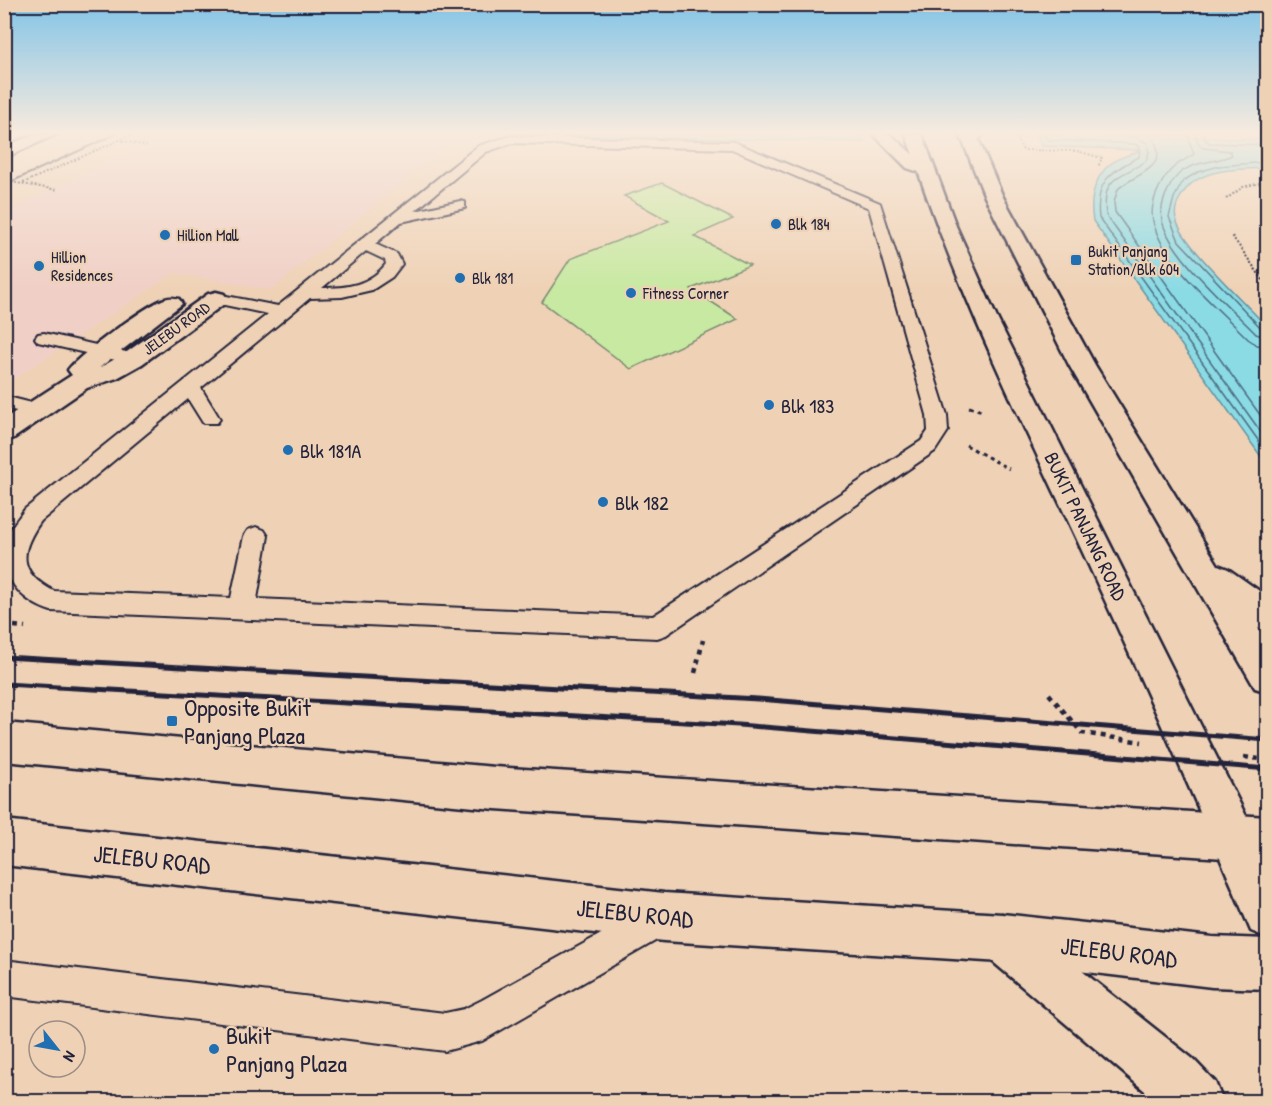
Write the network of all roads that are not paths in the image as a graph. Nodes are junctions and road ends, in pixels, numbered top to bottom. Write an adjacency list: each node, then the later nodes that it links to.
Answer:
1 (437, 186): 6 (lane)
2 (827, 186): 22 (lane)
3 (932, 186): 26 (main road, BUKIT PANJANG ROAD)
4 (994, 186): 21 (main road)
5 (460, 205): 6 (lane)
6 (396, 219): 7 (lane)
7 (364, 245): 8 (lane); 8 (lane)
8 (305, 293): 10 (lane)
9 (216, 299): 10 (lane); 12 (main road, JELEBU ROAD); 13 (main road, JELEBU ROAD)
10 (281, 312): 15 (lane)
11 (44, 338): 12 (lane)
12 (101, 352): 13 (lane); 14 (main road, JELEBU ROAD)
13 (133, 359): 14 (main road, JELEBU ROAD)
14 (78, 382): 17 (main road, JELEBU ROAD)
15 (190, 386): 18 (lane); 22 (lane)
16 (4, 402): 17 (lane)
17 (37, 410): 19 (main road, JELEBU ROAD)
18 (210, 419)
19 (4, 432)
20 (256, 536): 22 (lane)
21 (1201, 566): 23 (main road); 24 (main road)
22 (242, 609)
23 (1268, 617)
24 (1268, 676)
25 (4, 742): 26 (main road)
26 (1251, 838): 28 (main road, BUKIT PANJANG ROAD)
27 (4, 842): 29 (main road, JELEBU ROAD)
28 (1268, 914)
29 (664, 917): 30 (main road, JELEBU ROAD); 32 (lane)
30 (1002, 938): 31 (main road, JELEBU ROAD); 33 (main road)
31 (1268, 964)
32 (4, 978)
33 (1195, 1101)

